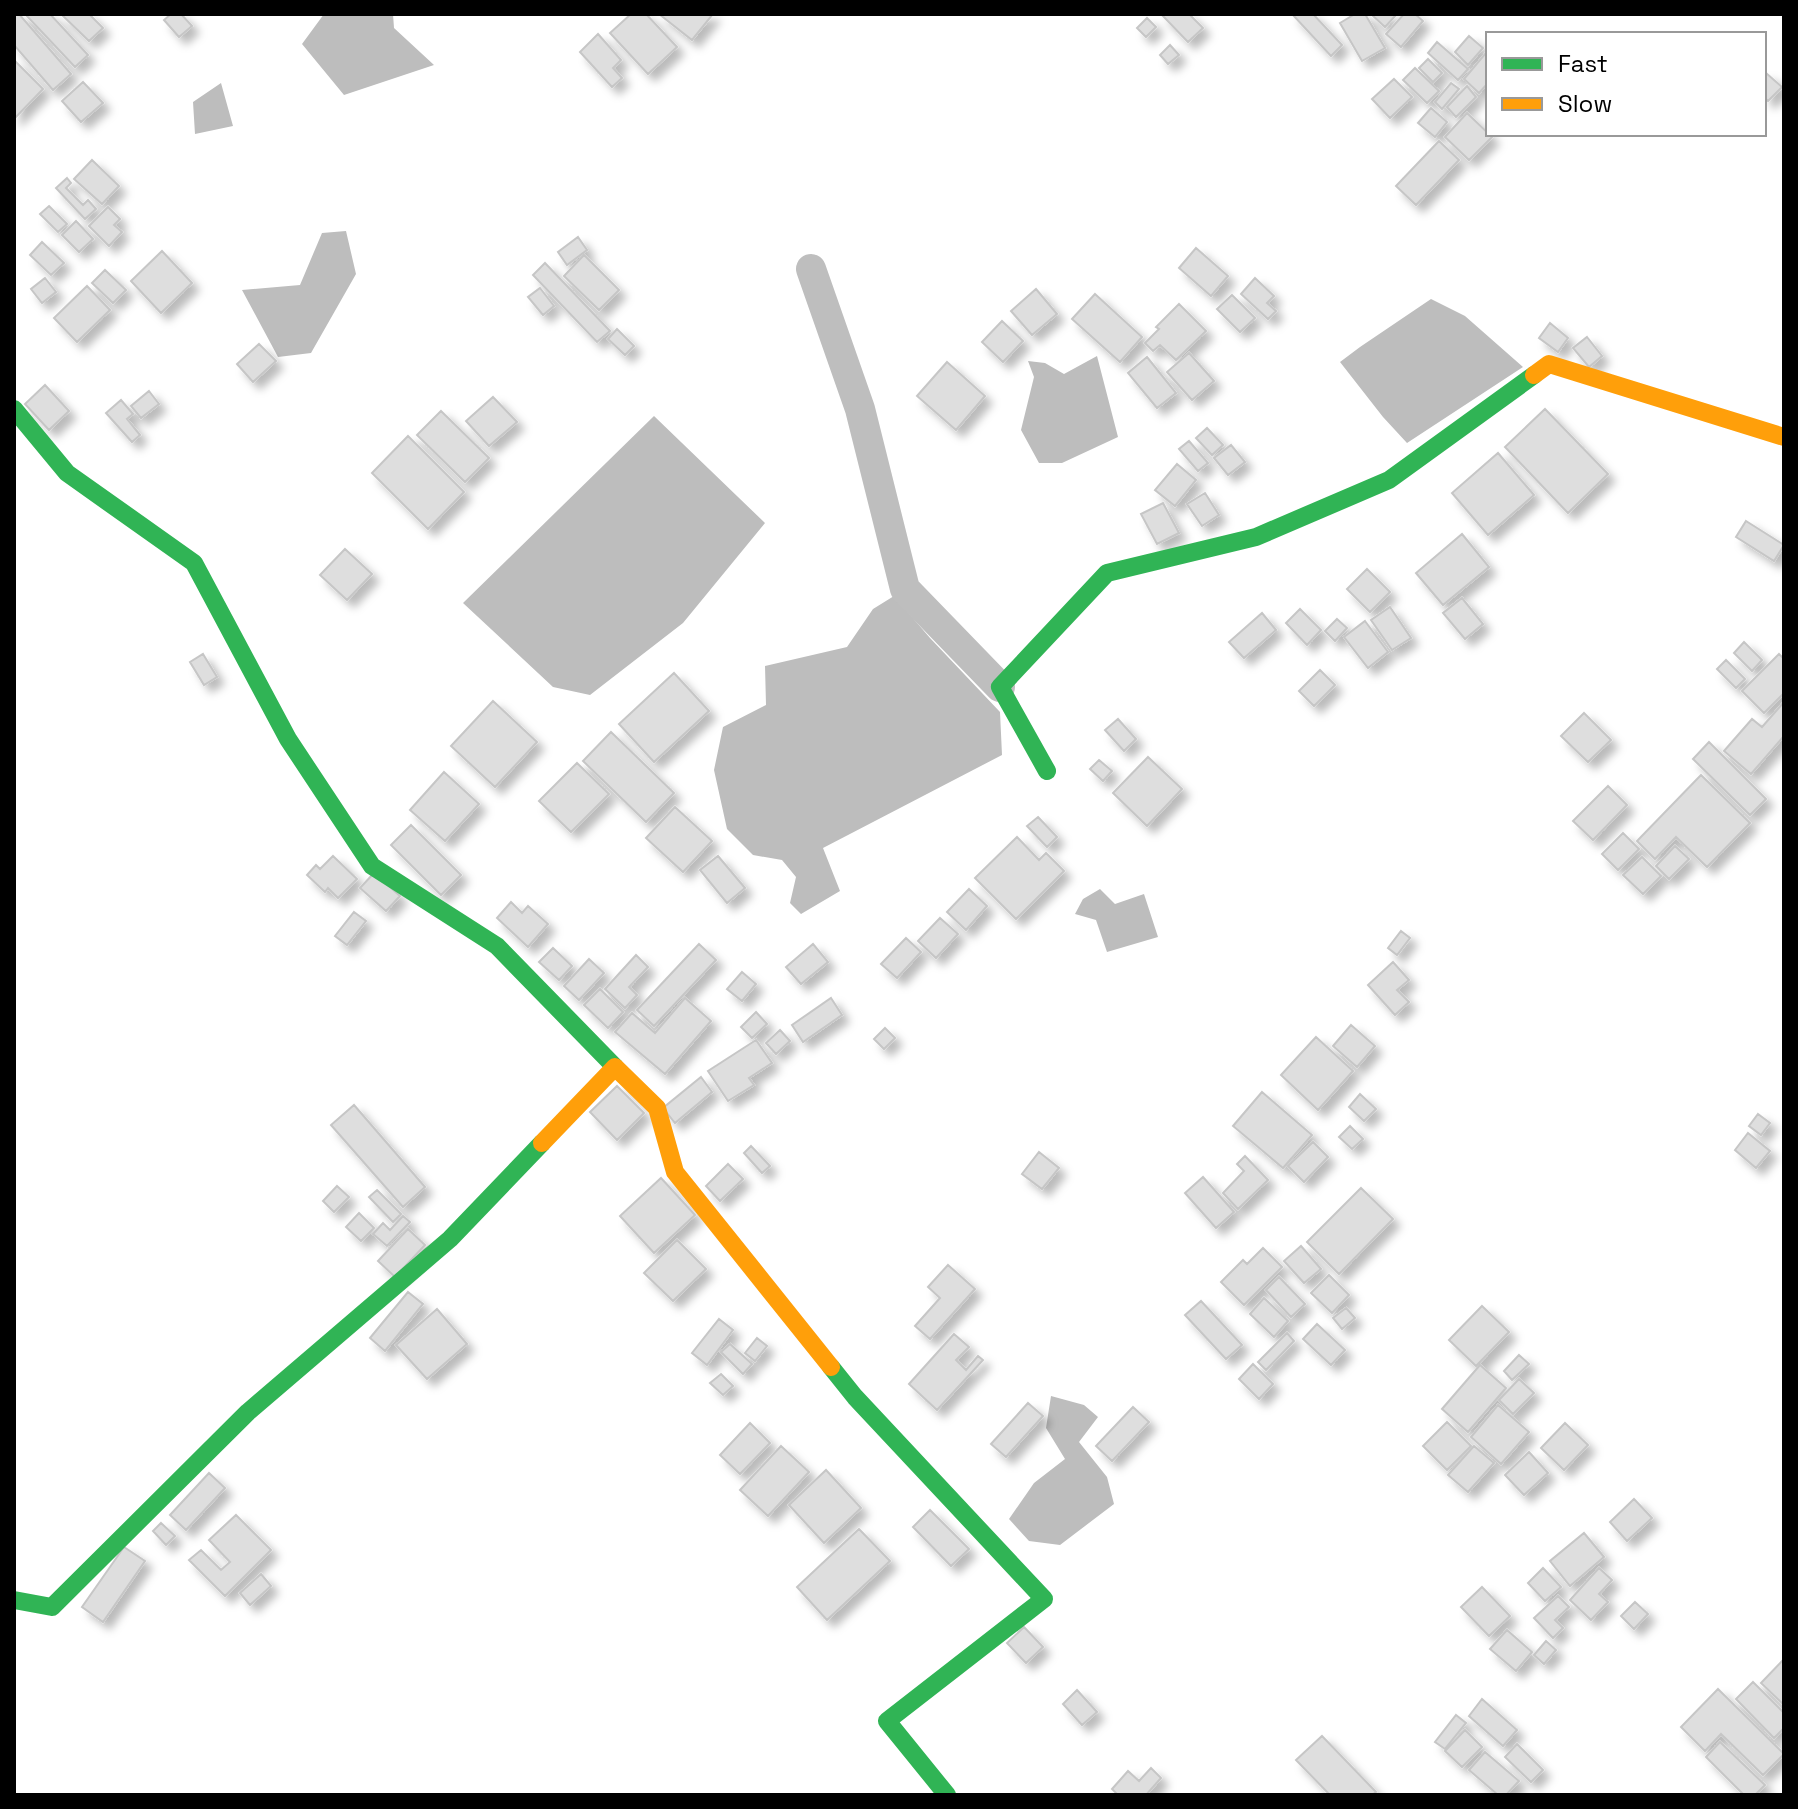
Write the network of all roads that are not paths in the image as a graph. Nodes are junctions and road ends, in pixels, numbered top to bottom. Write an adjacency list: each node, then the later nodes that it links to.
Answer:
1 (811, 269): 4 (street)
2 (14, 409): 6 (street)
3 (1784, 437): 4 (street)
4 (1000, 687): 5 (street)
5 (1047, 771)
6 (615, 1067): 7 (street); 8 (street)
7 (14, 1600)
8 (947, 1795)

